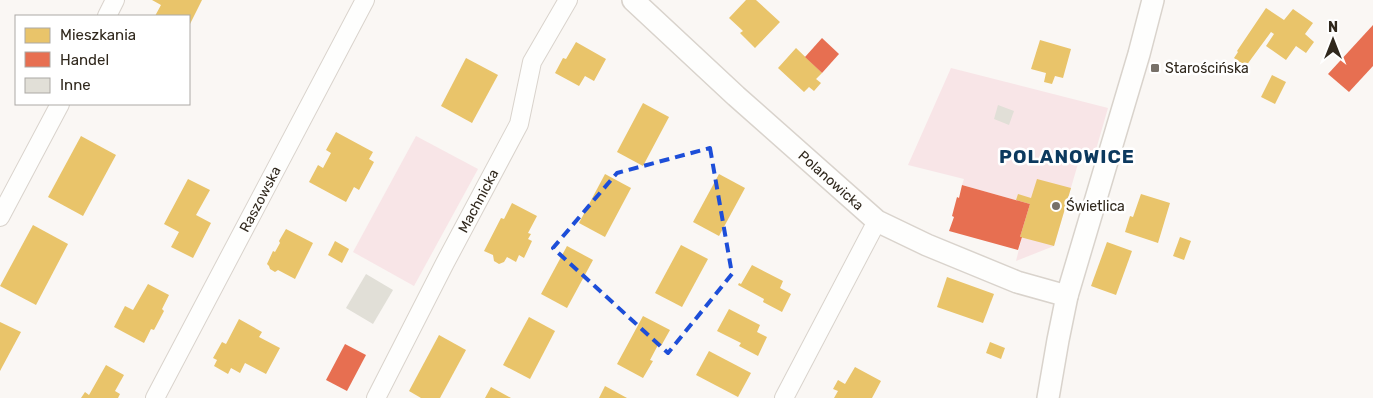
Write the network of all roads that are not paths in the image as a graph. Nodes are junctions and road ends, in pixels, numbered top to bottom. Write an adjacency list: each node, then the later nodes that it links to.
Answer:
1 (116, 0): 6 (street)
2 (365, 0): 11 (street, Raszowska)
3 (568, 0): 12 (street, Machnicka)
4 (633, 0): 9 (street, Polanowicka)
5 (1153, 0): 10 (street)
6 (108, 15)
7 (59, 105): 8 (street)
8 (0, 217)
9 (877, 221): 10 (street, Polanowicka); 13 (street)
10 (1067, 296): 14 (street)
11 (155, 398)
12 (376, 398)
13 (784, 398)
14 (1048, 398)

